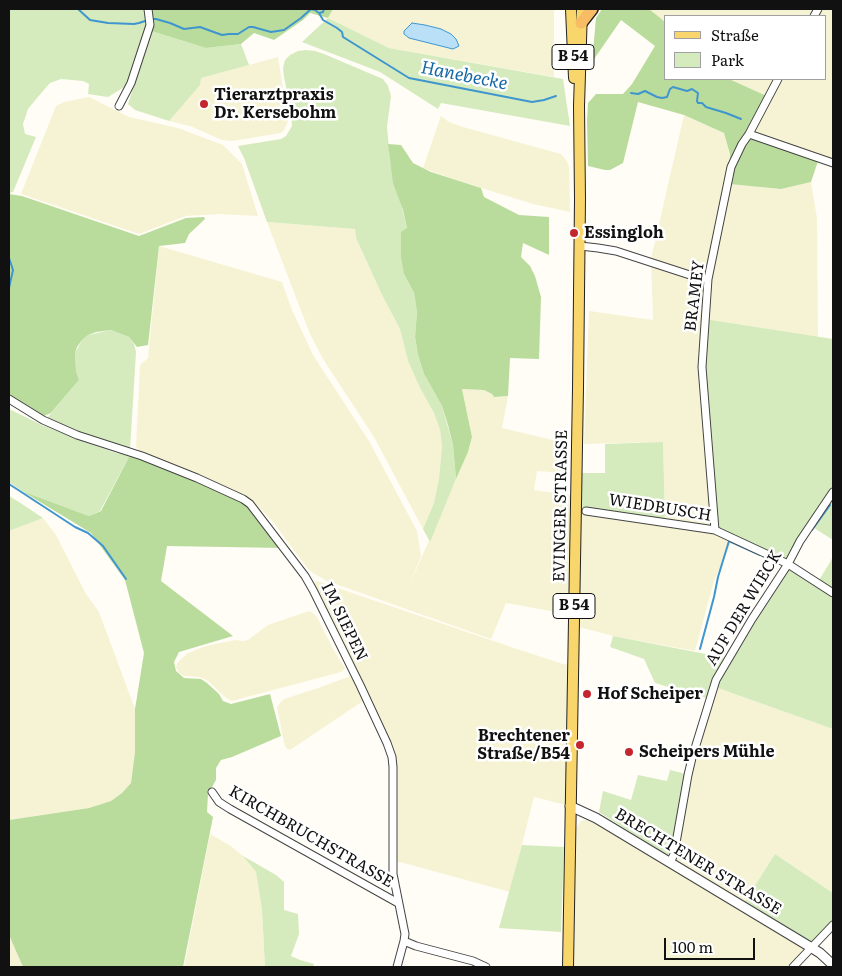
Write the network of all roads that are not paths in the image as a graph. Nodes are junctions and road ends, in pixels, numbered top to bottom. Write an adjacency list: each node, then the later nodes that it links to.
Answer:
1 (148, 9): 7 (street)
2 (571, 9): 8 (main road, B 54)
3 (582, 9): 5 (main road, B 54)
4 (592, 9): 5 (highway)
5 (581, 23): 8 (main road, B 54)
6 (777, 80): 9 (street, BRAMEY)
7 (119, 106)
8 (579, 106): 11 (main road, EVINGER STRASSE / B 54)
9 (749, 134): 10 (street); 12 (street, BRAMEY)
10 (833, 163)
11 (580, 246): 12 (street); 20 (main road, EVINGER STRASSE / B 54)
12 (708, 279): 16 (street, BRAMEY)
13 (9, 399): 22 (street, IM SIEPEN)
14 (833, 492): 17 (street, AUF DER WIECK)
15 (586, 511): 16 (street, WIEDBUSCH)
16 (715, 530): 17 (street, WIEDBUSCH)
17 (788, 564): 18 (street, WIEDBUSCH); 21 (street, AUF DER WIECK)
18 (833, 593)
19 (212, 792): 22 (street, KIRCHBRUCHSTRASSE)
20 (570, 806): 21 (street, BRECHTENER STRASSE); 29 (main road, EVINGER STRASSE / B 54)
21 (670, 863): 25 (street, BRECHTENER STRASSE)
22 (398, 903): 24 (street, IM SIEPEN)
23 (833, 925): 25 (street)
24 (404, 941): 27 (street); 28 (street)
25 (812, 948): 26 (street, BRECHTENER STRASSE); 30 (street)
26 (833, 965)
27 (397, 967)
28 (486, 967)
29 (568, 967)
30 (793, 967)

